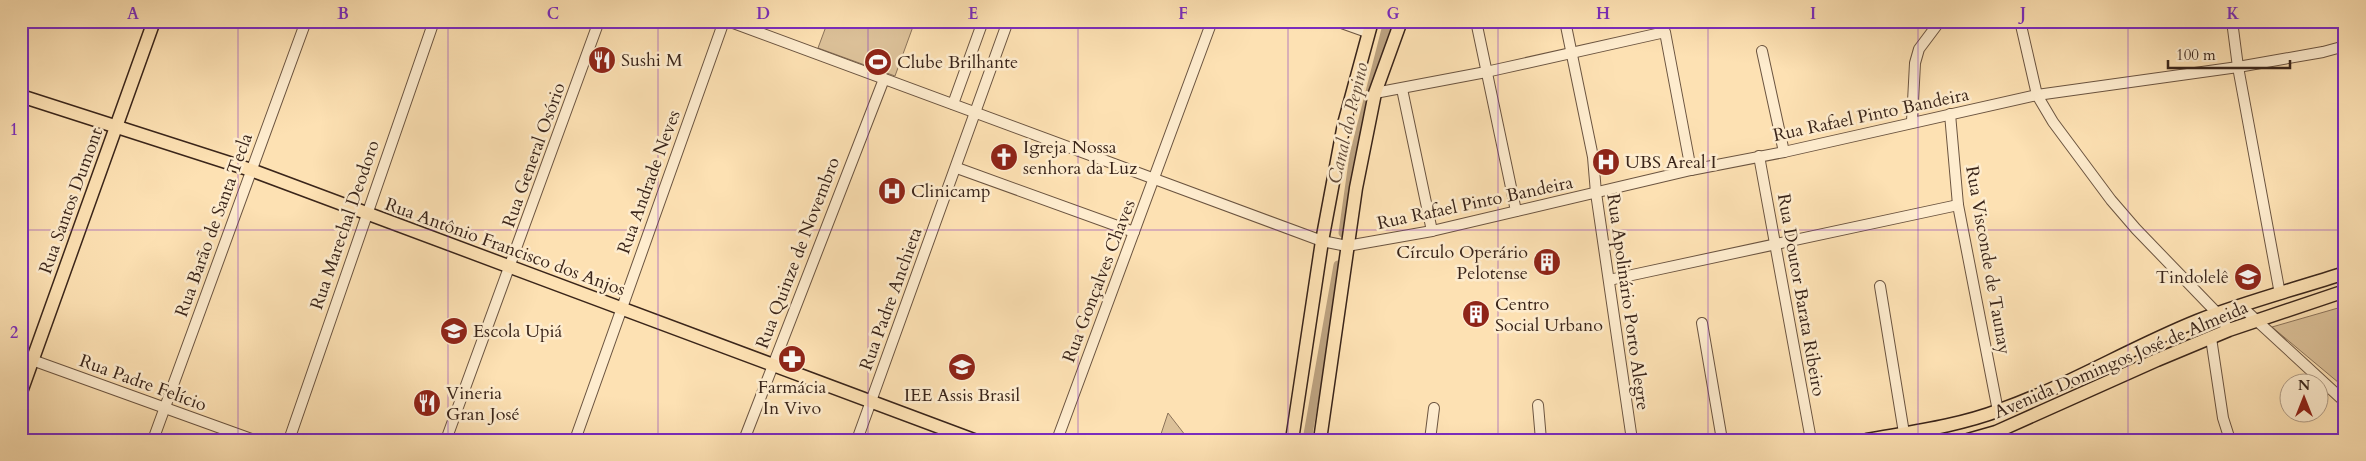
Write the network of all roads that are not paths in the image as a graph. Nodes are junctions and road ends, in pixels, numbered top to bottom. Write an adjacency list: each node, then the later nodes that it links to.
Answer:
1 (154, 21): 32 (main road, Rua Santos Dumont)
2 (306, 21): 36 (street, Rua Barão de Santa Tecla)
3 (434, 21): 42 (street, Rua Marechal Deodoro)
4 (599, 21): 48 (street, Rua General Osório)
5 (724, 21): 55 (street, Rua Andrade Neves)
6 (728, 21): 23 (street, Rua Rafael Pinto Bandeira)
7 (983, 21): 28 (street)
8 (1008, 21): 29 (street, Rua Padre Anchieta)
9 (1212, 21): 38 (street, Rua Gonçalves Chaves)
10 (1336, 21): 17 (street)
11 (1401, 21): 25 (main road)
12 (1476, 21): 22 (street)
13 (1565, 21): 20 (street, Rua Apolinário Porto Alegre)
14 (1940, 21): 31 (street)
15 (2020, 21): 26 (street)
16 (2232, 21): 21 (street)
17 (1370, 27): 45 (main road)
18 (2345, 46): 21 (street, Rua Rafael Pinto Bandeira)
19 (1762, 51): 33 (street)
20 (1572, 53): 22 (street); 37 (street); 39 (street, Rua Apolinário Porto Alegre)
21 (2238, 67): 26 (street, Rua Rafael Pinto Bandeira); 53 (street)
22 (1486, 72): 24 (street); 41 (street)
23 (884, 79): 28 (street, Rua Rafael Pinto Bandeira); 62 (street, Rua Quinze de Novembro)
24 (1402, 89): 25 (street); 43 (street)
25 (1376, 93): 46 (main road)
26 (2037, 95): 30 (street, Rua Rafael Pinto Bandeira); 56 (street)
27 (21, 96): 32 (main road, Rua Antônio Francisco dos Anjos)
28 (953, 104): 29 (street, Rua Rafael Pinto Bandeira)
29 (975, 113): 35 (street, Rua Padre Anchieta); 38 (street, Rua Rafael Pinto Bandeira)
30 (1950, 114): 31 (street, Rua Rafael Pinto Bandeira); 40 (street, Rua Visconde de Taunay)
31 (1912, 122): 33 (street, Rua Rafael Pinto Bandeira)
32 (116, 128): 36 (main road, Rua Antônio Francisco dos Anjos); 61 (main road, Rua Santos Dumont)
33 (1784, 152): 34 (street, Rua Rafael Pinto Bandeira)
34 (1759, 156): 37 (street, Rua Rafael Pinto Bandeira); 47 (street, Rua Doutor Barata Ribeiro)
35 (957, 168): 44 (street); 64 (street, Rua Padre Anchieta)
36 (251, 170): 42 (main road, Rua Antônio Francisco dos Anjos); 67 (street, Rua Barão de Santa Tecla)
37 (1691, 170): 39 (street, Rua Rafael Pinto Bandeira)
38 (1155, 179): 44 (street, Rua Gonçalves Chaves); 45 (street, Rua Rafael Pinto Bandeira)
39 (1596, 193): 41 (street, Rua Rafael Pinto Bandeira); 50 (street, Rua Apolinário Porto Alegre)
40 (1958, 205): 47 (street); 69 (street, Rua Visconde de Taunay)
41 (1516, 211): 43 (street, Rua Rafael Pinto Bandeira)
42 (366, 214): 48 (main road, Rua Antônio Francisco dos Anjos); 73 (street, Rua Marechal Deodoro)
43 (1432, 231): 46 (street, Rua Rafael Pinto Bandeira)
44 (1134, 232): 79 (street, Rua Gonçalves Chaves)
45 (1322, 241): 46 (street, Rua Rafael Pinto Bandeira); 80 (main road)
46 (1347, 246): 81 (main road)
47 (1775, 246): 50 (street); 86 (street, Rua Doutor Barata Ribeiro)
48 (510, 268): 55 (main road, Rua Antônio Francisco dos Anjos); 74 (street, Rua General Osório)
49 (2345, 273): 53 (main road, Avenida Domingos José de Almeida)
50 (1609, 280): 84 (street, Rua Apolinário Porto Alegre)
51 (1880, 286): 70 (street)
52 (2345, 291): 57 (main road, Avenida Domingos José de Almeida)
53 (2280, 294): 54 (main road, Avenida Domingos José de Almeida)
54 (2242, 307): 56 (main road, Avenida Domingos José de Almeida); 57 (street)
55 (621, 309): 62 (main road, Rua Antônio Francisco dos Anjos); 75 (street, Rua Andrade Neves)
56 (2218, 314): 59 (street); 69 (main road, Avenida Domingos José de Almeida)
57 (2257, 321): 59 (main road, Avenida Domingos José de Almeida); 65 (street)
58 (1702, 323): 85 (street)
59 (2229, 330): 60 (main road, Avenida Domingos José de Almeida)
60 (2211, 338): 88 (main road, Avenida Domingos José de Almeida); 89 (street)
61 (27, 358): 63 (main road, Rua Santos Dumont); 67 (street, Rua Padre Felício)
62 (772, 365): 64 (main road, Rua Antônio Francisco dos Anjos); 76 (street, Rua Quinze de Novembro)
63 (21, 392)
64 (870, 401): 77 (street, Rua Padre Anchieta); 78 (main road, Rua Antônio Francisco dos Anjos)
65 (2345, 402)
66 (1538, 405): 83 (street)
67 (164, 408): 71 (street, Rua Barão de Santa Tecla); 72 (street, Rua Padre Felício)
68 (1434, 408): 82 (street)
69 (1998, 411): 70 (main road, Avenida Domingos José de Almeida)
70 (1904, 433): 87 (main road, Avenida Domingos José de Almeida)
71 (153, 440)
72 (254, 440)
73 (289, 440)
74 (446, 440)
75 (575, 440)
76 (744, 440)
77 (857, 440)
78 (974, 440)
79 (1057, 440)
80 (1292, 440)
81 (1320, 440)
82 (1430, 440)
83 (1541, 440)
84 (1632, 440)
85 (1722, 440)
86 (1811, 440)
87 (1867, 440)
88 (1968, 440)
89 (2230, 440)

